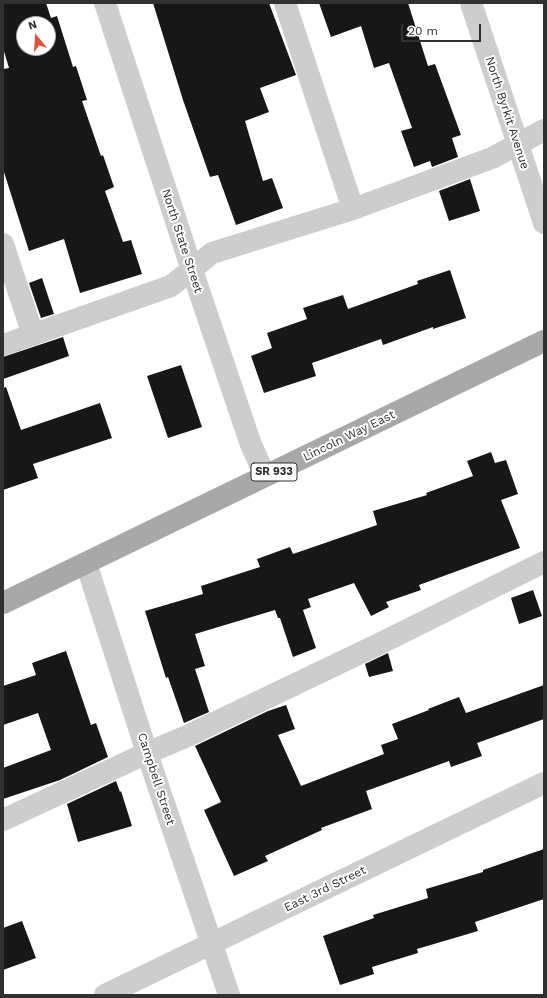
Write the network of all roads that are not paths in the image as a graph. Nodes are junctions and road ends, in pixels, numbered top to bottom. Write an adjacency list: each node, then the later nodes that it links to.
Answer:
1 (105, 3): 9 (street, North State Street)
2 (285, 3): 6 (street)
3 (471, 3): 5 (street, North Byrkit Avenue)
4 (544, 130): 5 (street)
5 (517, 144): 6 (street); 7 (street, North Byrkit Avenue)
6 (353, 209): 9 (street)
7 (544, 223)
8 (3, 244): 10 (street)
9 (192, 270): 10 (street); 13 (street, North State Street)
10 (33, 335): 12 (street)
11 (544, 341): 13 (main road, Lincoln Way East / SR 933)
12 (3, 345)
13 (265, 476): 15 (main road, Lincoln Way East / SR 933)
14 (544, 562): 17 (street)
15 (86, 563): 16 (main road, Lincoln Way East / SR 933); 17 (street, Campbell Street)
16 (3, 603)
17 (147, 753): 19 (street); 20 (street, Campbell Street)
18 (544, 783): 20 (street, East 3rd Street)
19 (3, 820)
20 (212, 944): 21 (street, East 3rd Street); 22 (street, Campbell Street)
21 (105, 995)
22 (229, 995)

